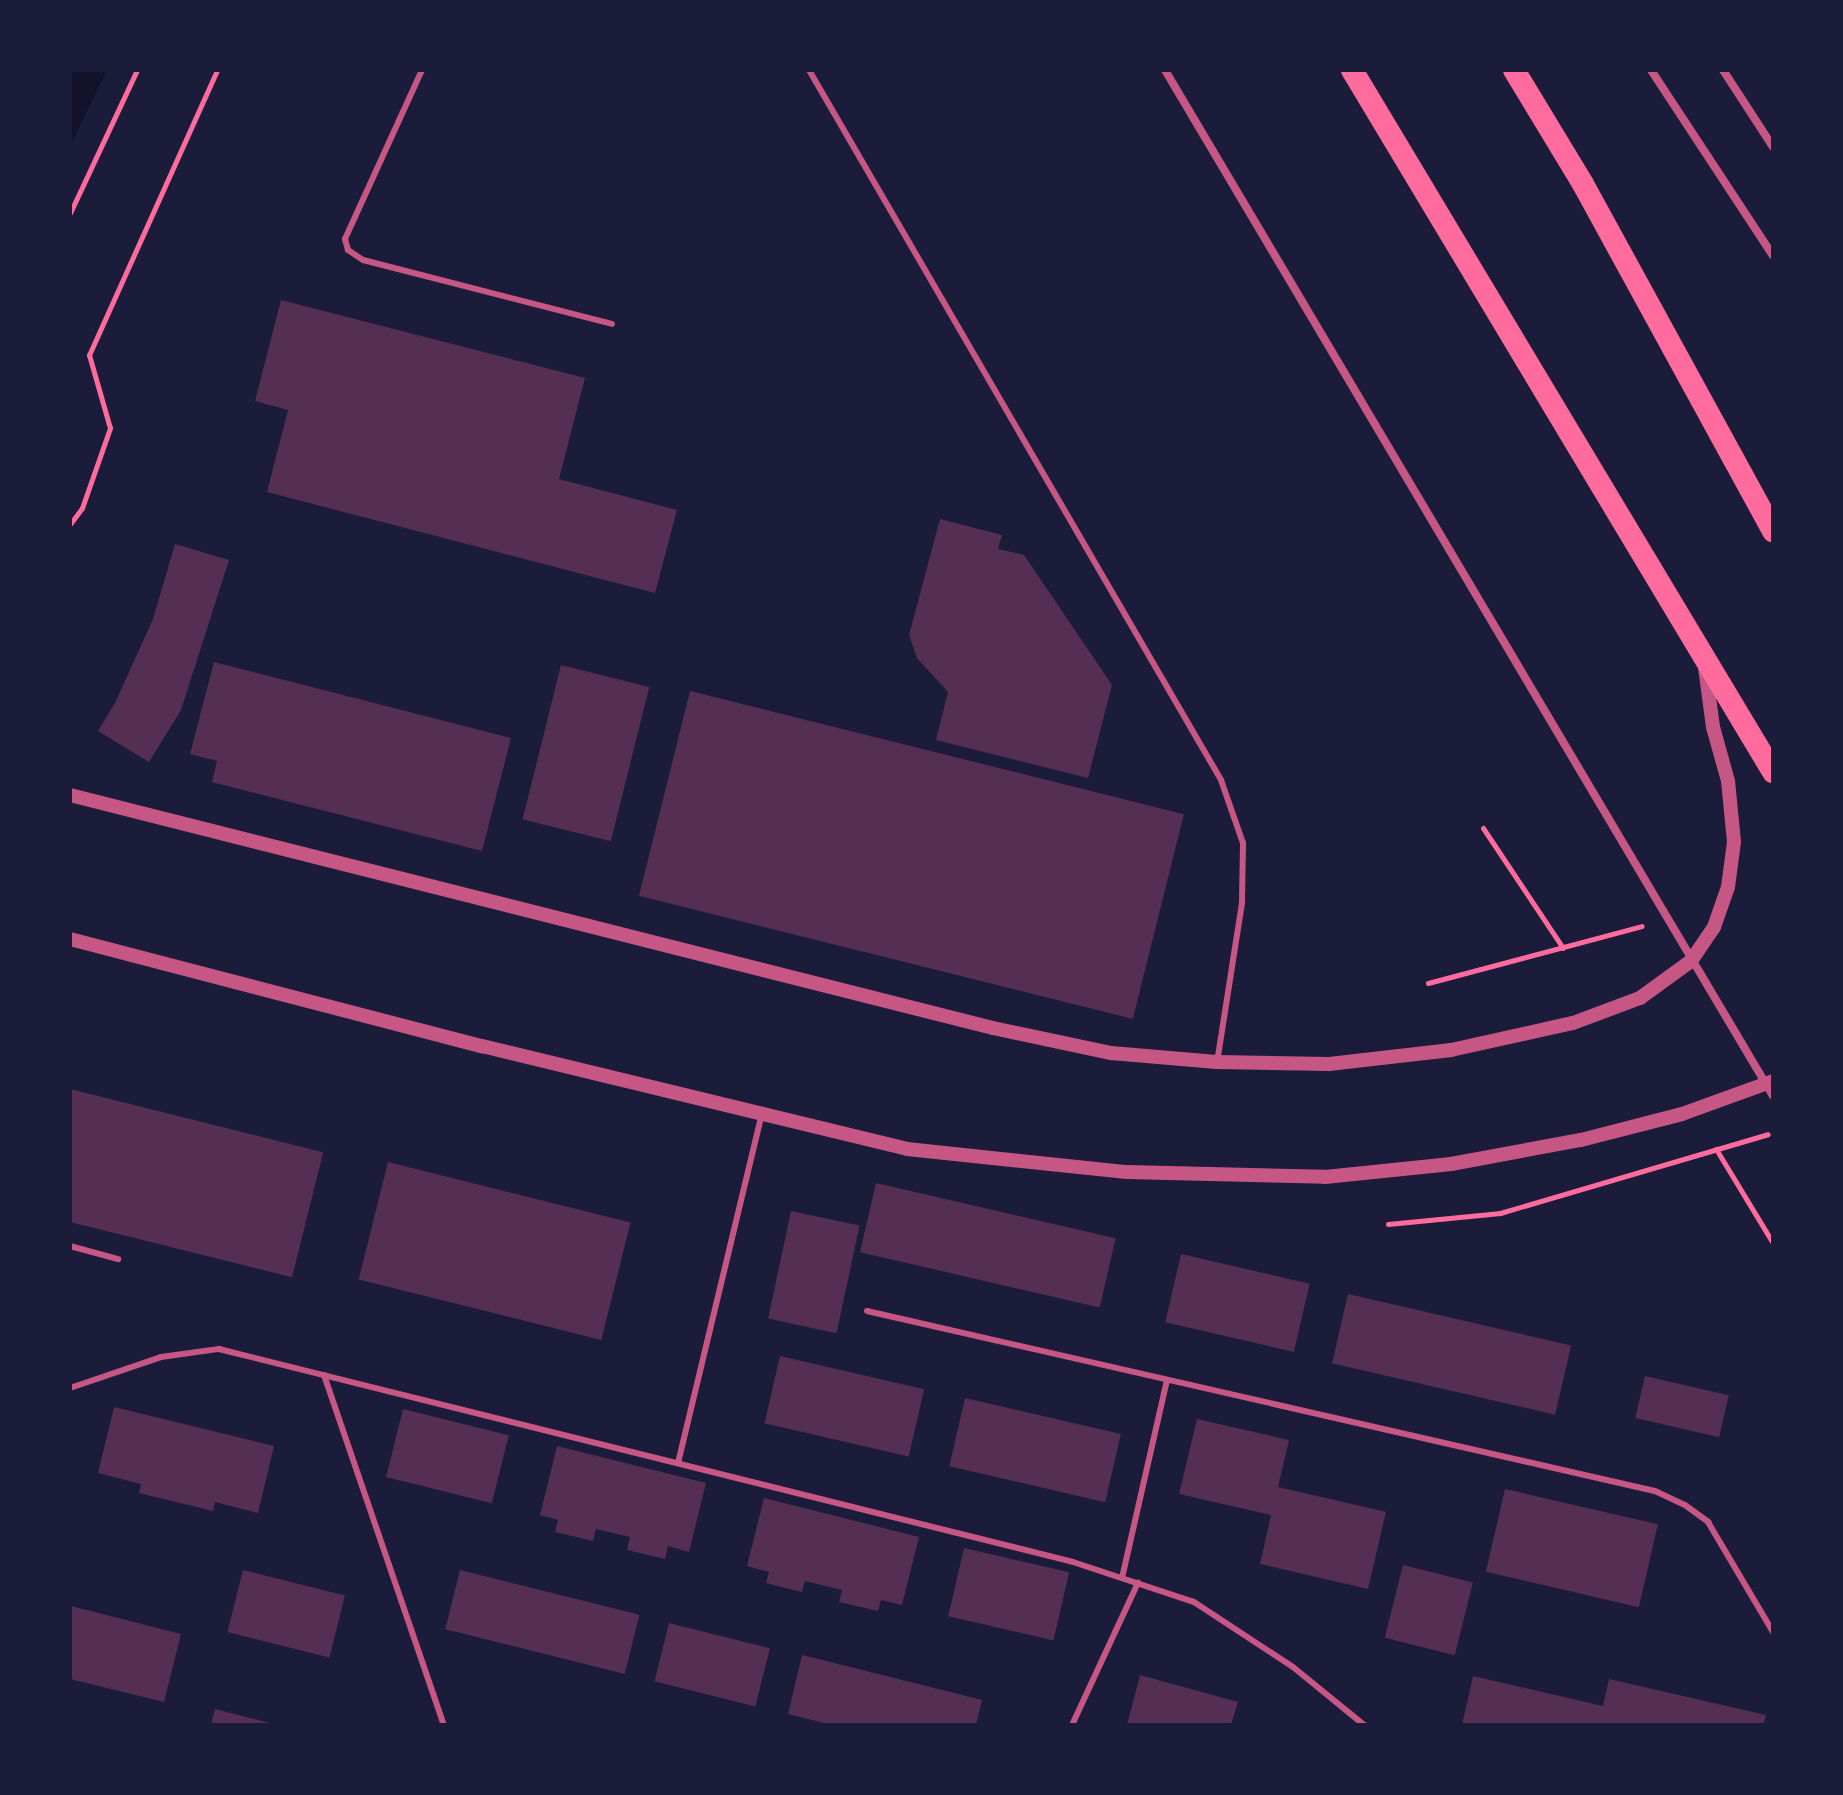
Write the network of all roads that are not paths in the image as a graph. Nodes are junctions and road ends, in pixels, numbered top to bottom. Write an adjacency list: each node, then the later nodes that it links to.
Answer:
1 (422, 70): 10 (lane)
2 (809, 70): 17 (lane)
3 (1165, 70): 16 (street)
4 (1352, 70): 12 (highway)
5 (1514, 70): 11 (highway)
6 (1651, 70): 9 (street)
7 (1723, 70): 8 (street)
8 (1773, 147)
9 (1773, 256)
10 (612, 324)
11 (1773, 531)
12 (1703, 656): 13 (highway); 16 (street)
13 (1773, 772)
14 (70, 795): 17 (street)
15 (70, 939): 19 (street)
16 (1691, 961): 17 (street); 18 (street)
17 (1217, 1062)
18 (1770, 1087): 19 (street)
19 (762, 1114): 26 (lane)
20 (70, 1246): 21 (lane)
21 (118, 1259)
22 (867, 1311): 24 (lane)
23 (324, 1375): 25 (lane); 26 (lane); 30 (lane)
24 (1167, 1380): 27 (lane); 29 (lane)
25 (70, 1388)
26 (678, 1463): 27 (lane)
27 (1122, 1578): 28 (lane)
28 (1138, 1583): 31 (lane); 32 (lane)
29 (1773, 1632)
30 (444, 1725)
31 (1072, 1725)
32 (1364, 1725)

